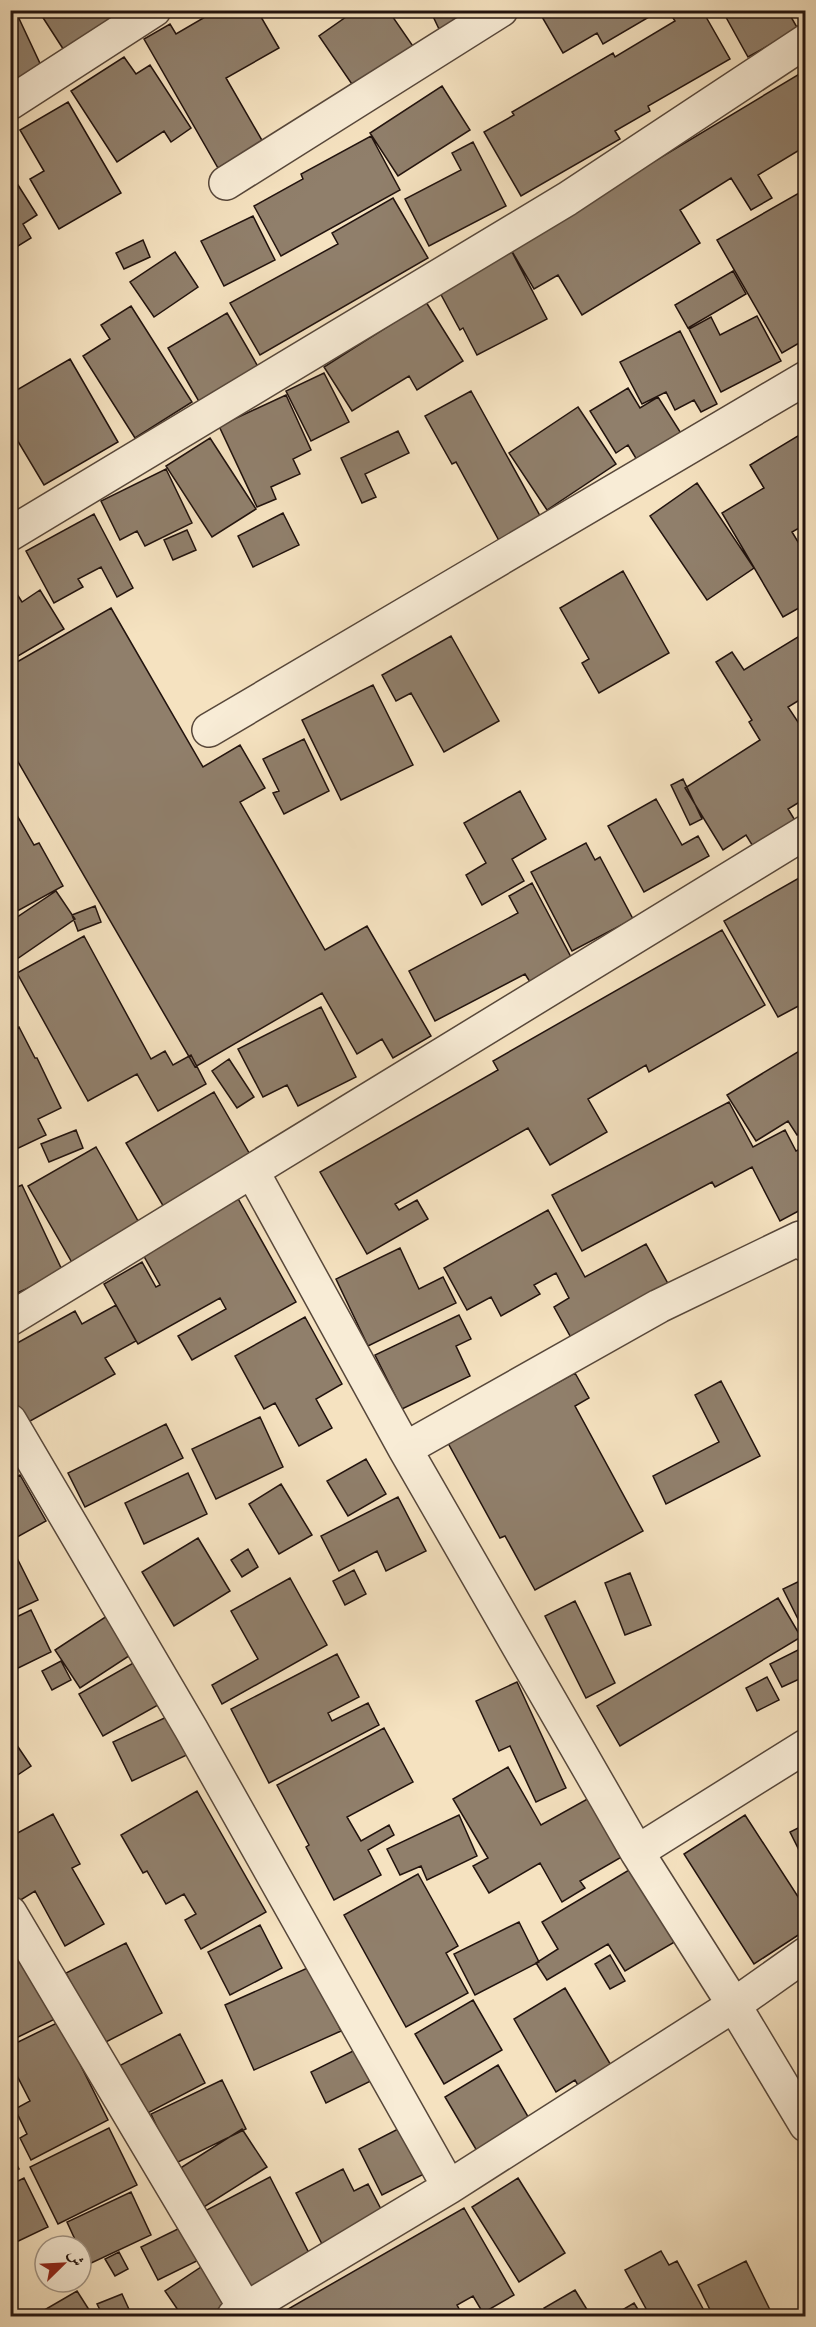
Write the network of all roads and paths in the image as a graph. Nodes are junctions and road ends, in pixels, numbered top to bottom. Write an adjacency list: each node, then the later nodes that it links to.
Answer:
1 (154, 10): 4 (street)
2 (501, 10): 5 (street)
3 (806, 41): 7 (street)
4 (10, 103)
5 (226, 183)
6 (806, 378): 8 (street)
7 (10, 534)
8 (209, 730)
9 (806, 832): 10 (street)
10 (252, 1170): 12 (street); 14 (street)
11 (806, 1245): 14 (street)
12 (10, 1319)
13 (10, 1421): 21 (street)
14 (405, 1449): 16 (street)
15 (806, 1746): 16 (street)
16 (637, 1852): 19 (street)
17 (10, 1913): 22 (street)
18 (806, 1954): 19 (street)
19 (734, 2005): 20 (street); 21 (street)
20 (806, 2125)
21 (449, 2187): 22 (street)
22 (240, 2313)

